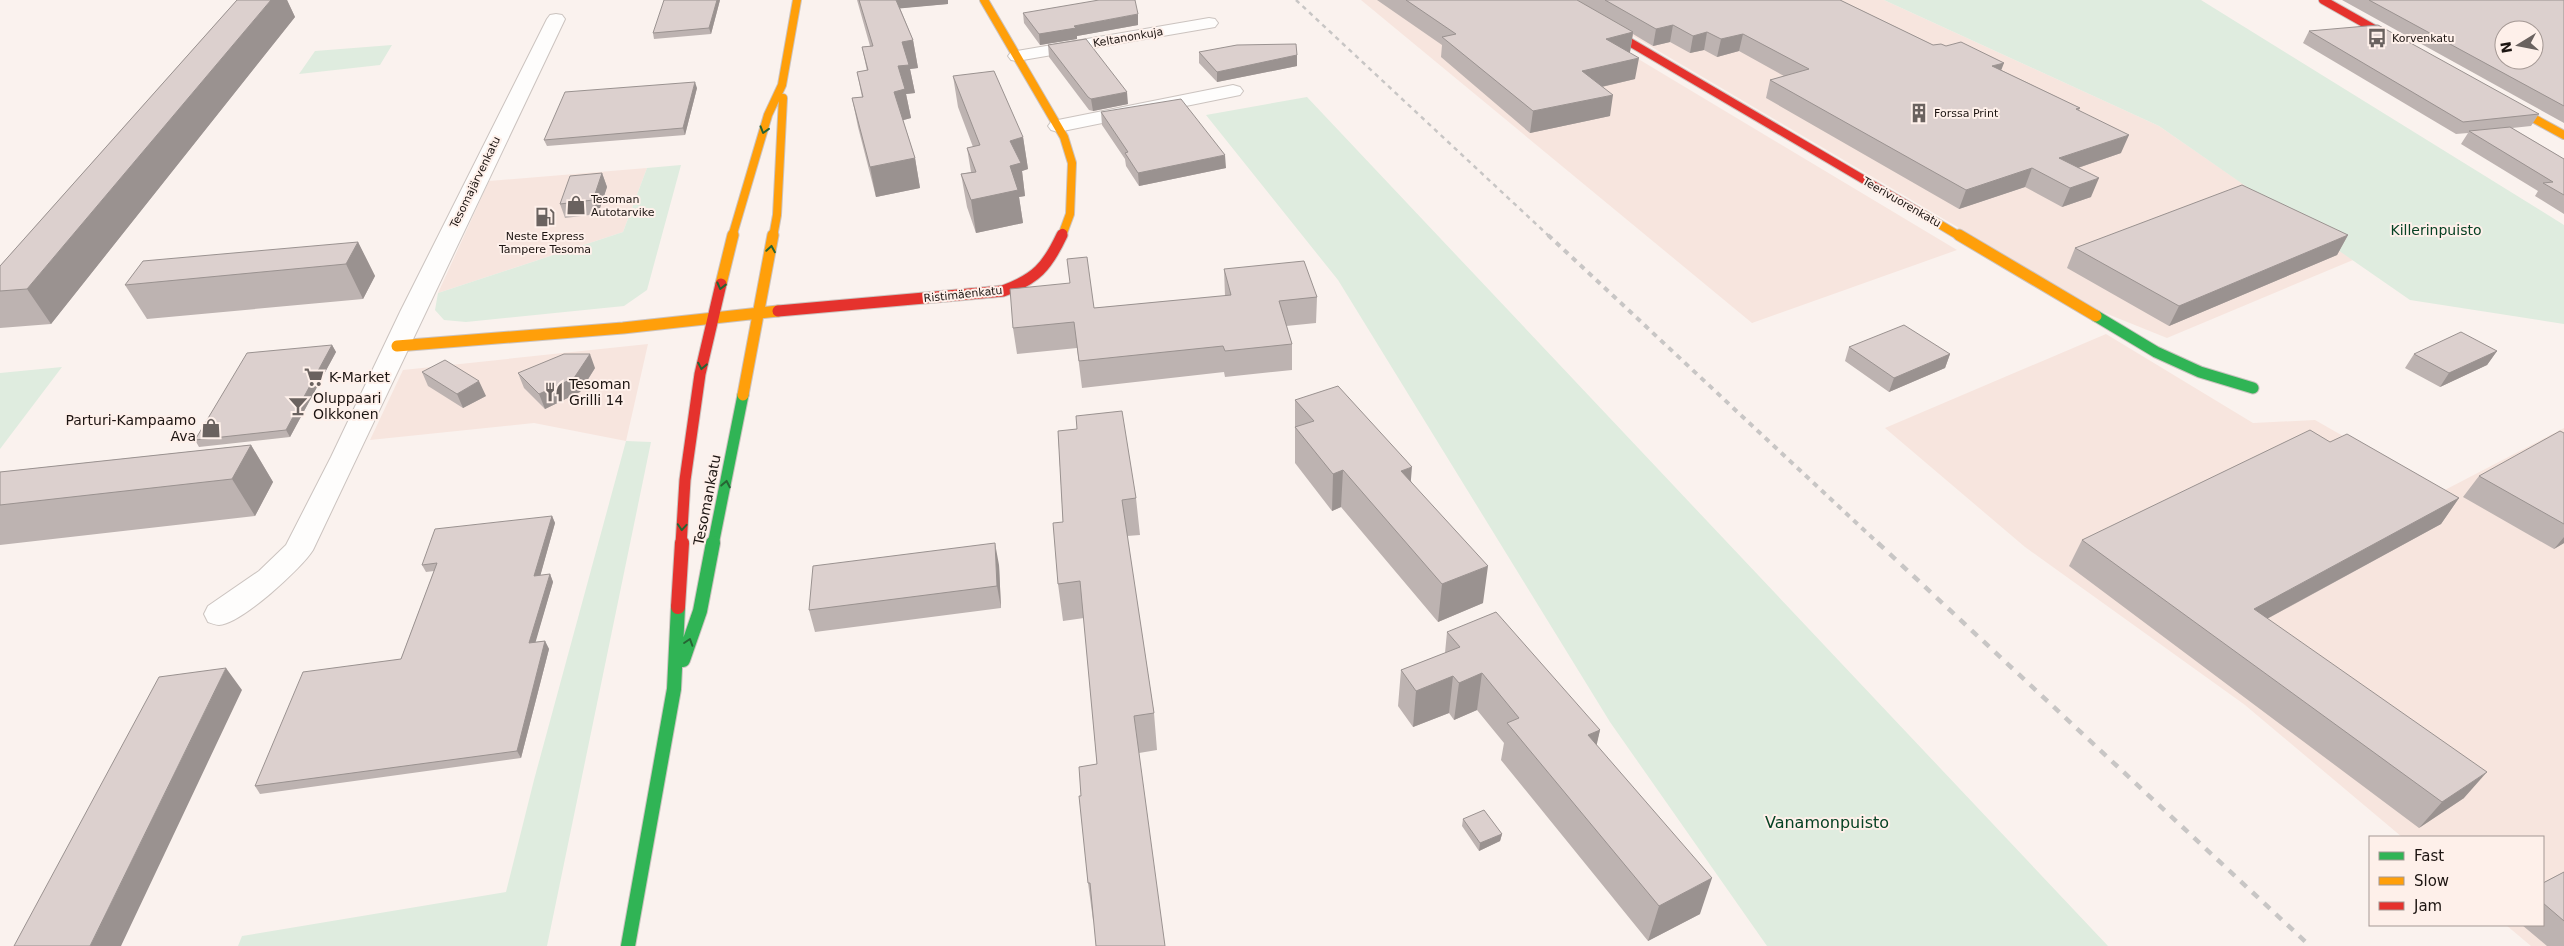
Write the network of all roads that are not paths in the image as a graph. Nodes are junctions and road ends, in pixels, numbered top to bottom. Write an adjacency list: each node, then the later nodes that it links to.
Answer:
1 (797, 0): 9 (street, Tesomankatu)
2 (984, 0): 8 (street, Ristimäenkatu)
3 (1558, 0): 17 (street, Teerivuorenkatu)
4 (2323, 0): 7 (street)
5 (556, 19): 16 (street, Tesomajärvenkatu)
6 (1209, 23): 8 (street, Keltanonkuja)
7 (2414, 51)
8 (1017, 56): 12 (street, Ristimäenkatu)
9 (782, 84): 14 (street, Tesomankatu, one-way to 9); 15 (street, Tesomankatu, one-way to 15)
10 (1233, 91): 12 (street)
11 (2491, 95): 13 (street)
12 (1058, 126): 14 (street, Ristimäenkatu)
13 (2564, 136)
14 (760, 314): 15 (street); 19 (street, Tesomankatu, one-way to 14)
15 (712, 318): 16 (street); 19 (street, Tesomankatu, one-way to 19)
16 (397, 346): 18 (street, Tesomajärvenkatu)
17 (2253, 388)
18 (219, 614)
19 (674, 688): 20 (street, Tesomankatu)
20 (628, 946)

